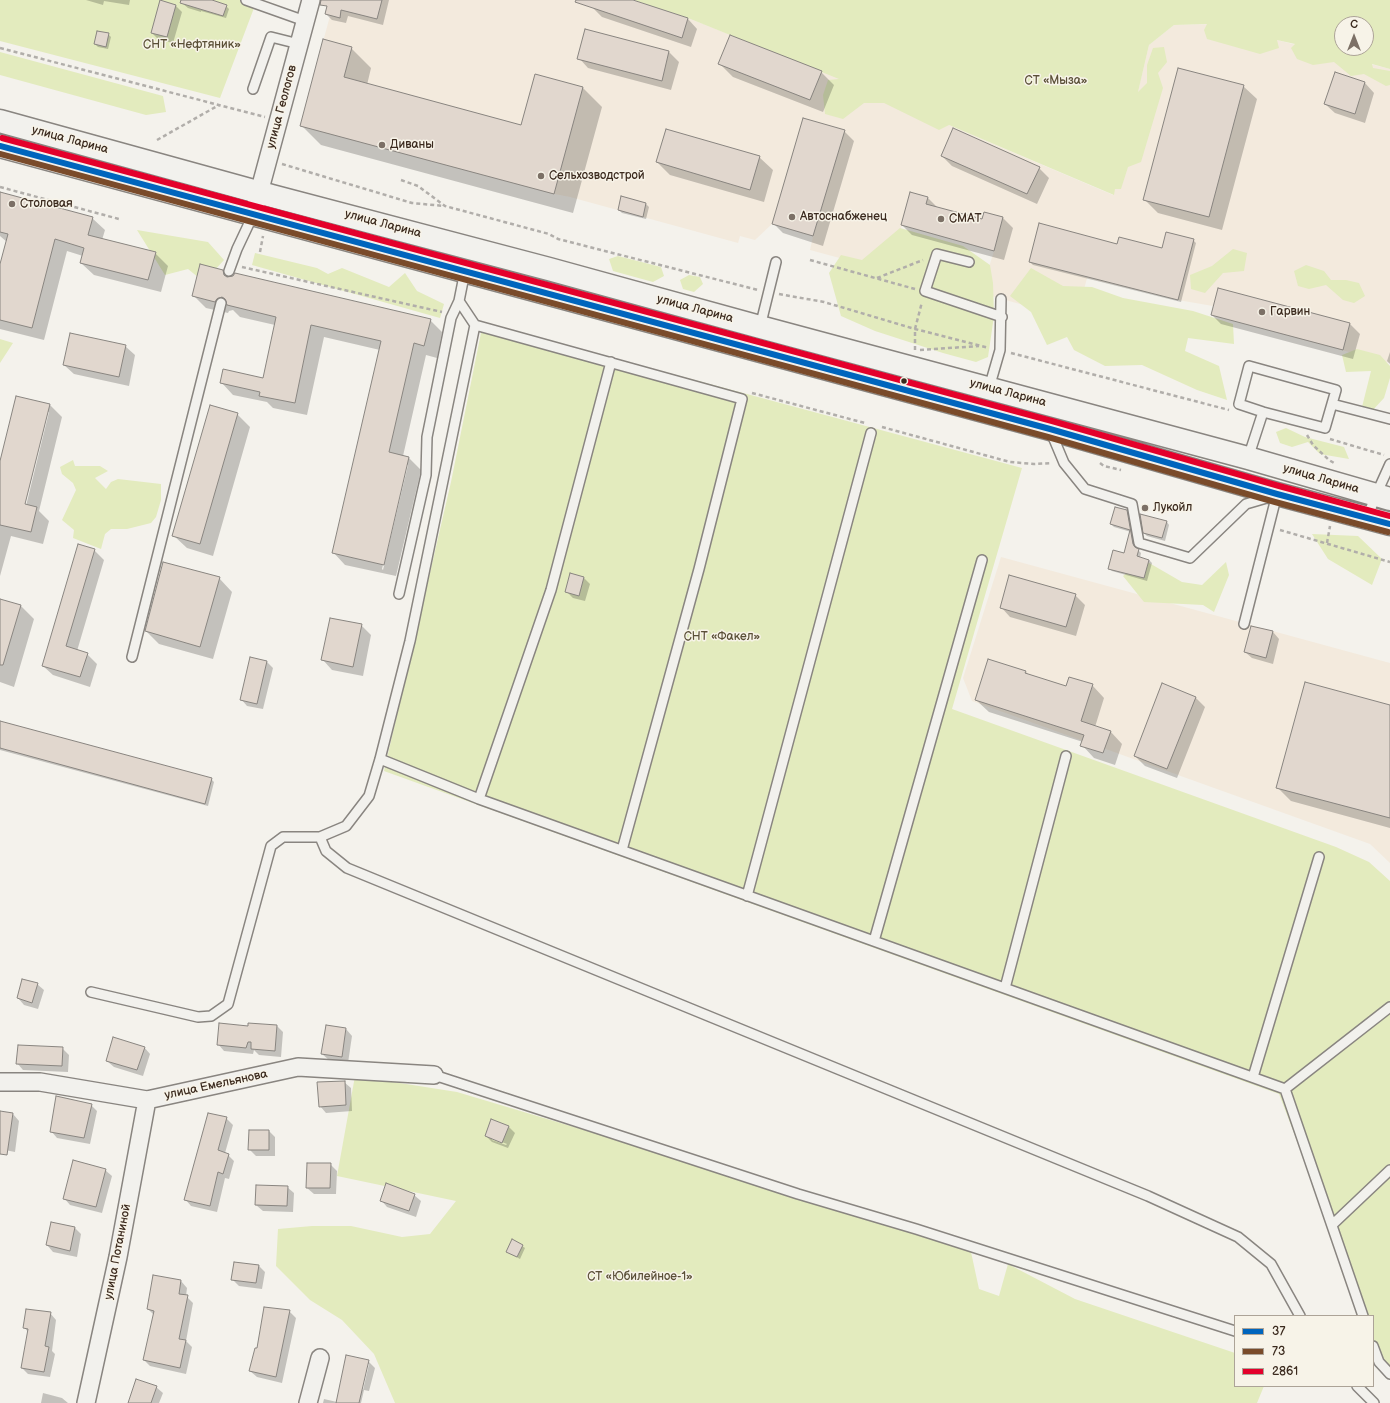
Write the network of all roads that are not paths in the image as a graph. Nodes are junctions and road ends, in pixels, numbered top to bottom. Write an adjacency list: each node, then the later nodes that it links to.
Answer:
1 (246, 0): 3 (lane)
2 (311, 0): 3 (street, улица Геологов)
3 (305, 21): 4 (street, улица Геологов)
4 (299, 44): 5 (lane); 8 (street, улица Геологов)
5 (253, 89)
6 (0, 121): 8 (main road, улица Ларина)
7 (0, 146): 9 (main road, улица Ларина)
8 (259, 192): 9 (street, улица Геологов); 19 (main road, улица Ларина)
9 (259, 222): 12 (lane); 13 (main road, улица Ларина)
10 (776, 262): 19 (lane)
11 (969, 262): 17 (lane)
12 (229, 271)
13 (465, 271): 15 (lane); 25 (main road, улица Ларина)
14 (1001, 299): 17 (lane)
15 (459, 301): 18 (lane); 34 (lane)
16 (222, 303): 36 (lane)
17 (1002, 317): 21 (lane)
18 (475, 325): 20 (lane); 38 (lane)
19 (760, 327): 21 (main road, улица Ларина)
20 (611, 362): 39 (lane); 41 (lane)
21 (989, 388): 27 (main road, улица Ларина)
22 (1332, 404): 23 (lane); 23 (lane); 24 (lane)
23 (1263, 412): 27 (lane)
24 (1390, 419)
25 (1050, 429): 29 (main road, улица Ларина); 29 (lane)
26 (871, 433): 43 (lane)
27 (1248, 458): 30 (main road, улица Ларина)
28 (1390, 464): 30 (lane)
29 (1277, 494): 31 (main road, улица Ларина); 35 (lane)
30 (1383, 497): 31 (lane)
31 (1367, 518): 32 (main road, улица Ларина)
32 (1390, 524)
33 (982, 560): 44 (lane)
34 (399, 594)
35 (1244, 624)
36 (132, 657)
37 (1066, 756): 45 (lane)
38 (380, 759): 39 (lane); 40 (lane)
39 (479, 799): 41 (lane)
40 (320, 837): 46 (lane); 55 (lane)
41 (622, 850): 43 (lane)
42 (1320, 857): 49 (lane)
43 (747, 896): 44 (lane)
44 (874, 941): 45 (lane)
45 (1005, 988): 49 (lane)
46 (91, 992)
47 (1390, 1007): 51 (lane)
48 (434, 1075): 52 (street, улица Емельянова); 57 (lane)
49 (1253, 1077): 51 (lane)
50 (0, 1082): 52 (street, улица Емельянова)
51 (1285, 1089): 54 (lane)
52 (147, 1100): 62 (street, улица Потаниной)
53 (1390, 1170): 54 (lane)
54 (1332, 1225): 56 (lane)
55 (1299, 1315)
56 (1363, 1315)
57 (1234, 1331)
58 (1374, 1349): 60 (lane)
59 (320, 1358): 63 (street)
60 (1390, 1374)
61 (1358, 1387): 64 (lane)
62 (86, 1403)
63 (308, 1403)
64 (1374, 1403)

